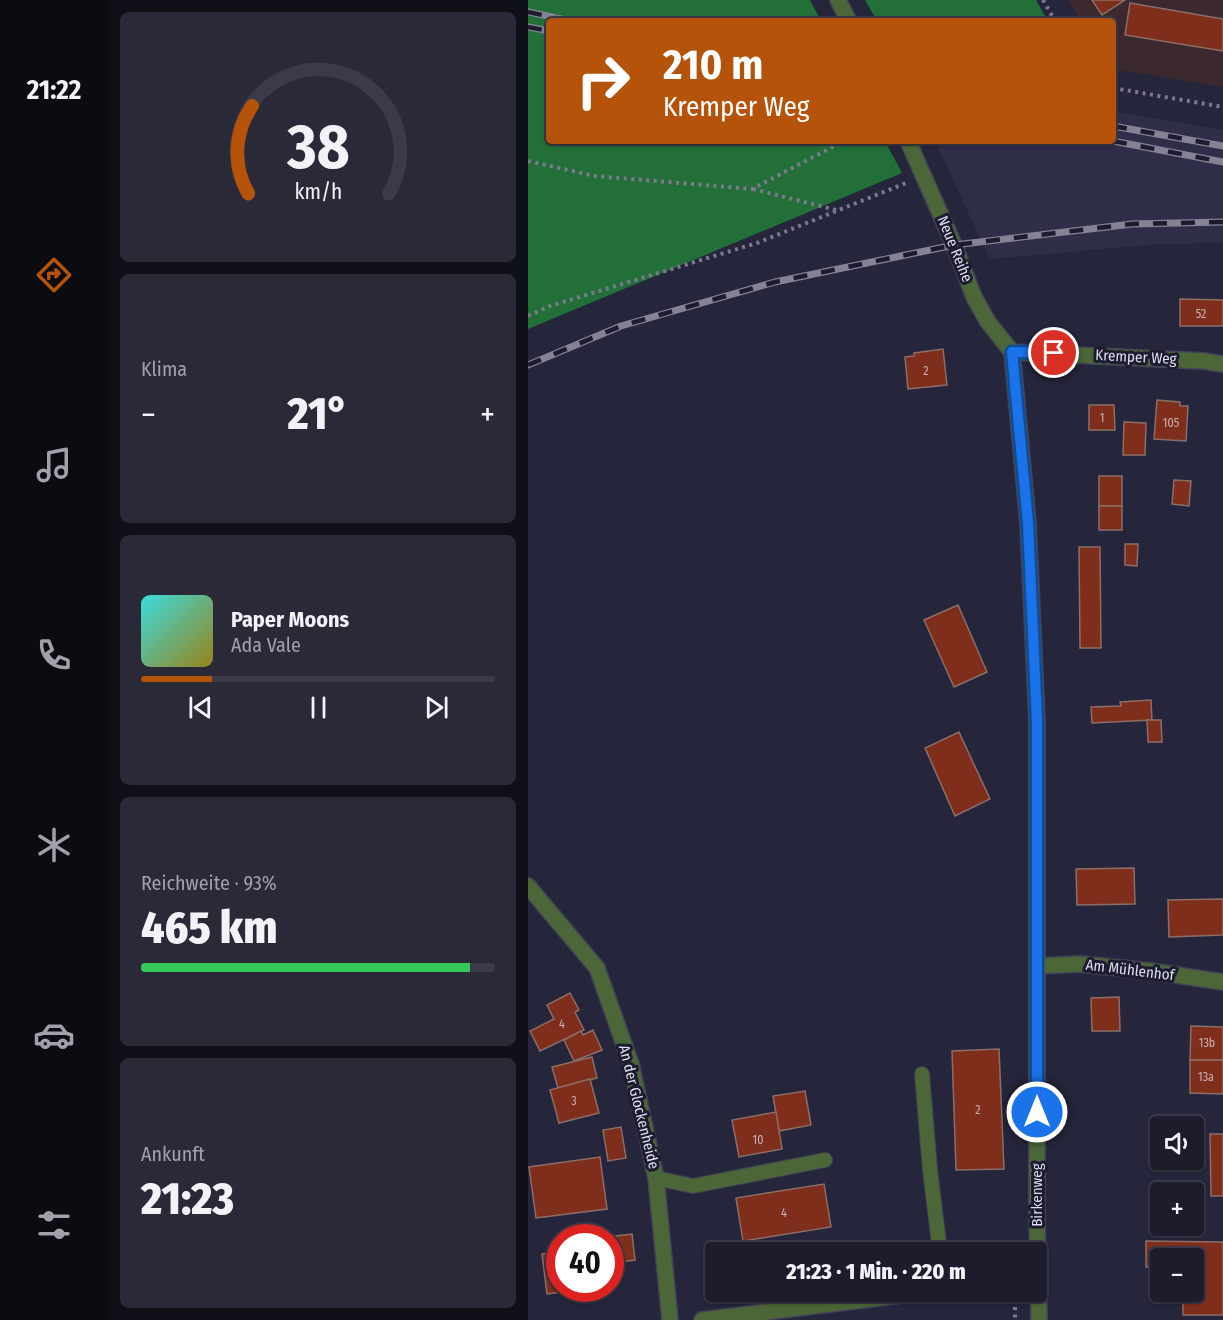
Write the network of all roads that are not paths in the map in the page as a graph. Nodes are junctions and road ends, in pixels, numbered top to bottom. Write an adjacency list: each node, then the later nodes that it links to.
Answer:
1 (838, 0): 2 (street)
2 (847, 18)
3 (909, 144): 4 (street, Neue Reihe)
4 (1012, 352): 5 (street, Kremper Weg); 7 (street, Birkenweg)
5 (1223, 364)
6 (528, 886): 11 (street, An der Glockenheide)
7 (1037, 966): 8 (street, Am Mühlenhof); 13 (street, Birkenweg)
8 (1223, 982)
9 (922, 1074): 12 (lane)
10 (825, 1160): 11 (lane)
11 (656, 1178): 16 (street, An der Glockenheide)
12 (939, 1242)
13 (1037, 1242)
14 (846, 1302): 17 (street)
15 (1038, 1302): 18 (street, Birkenweg)
16 (670, 1320)
17 (702, 1320)
18 (1039, 1320)

